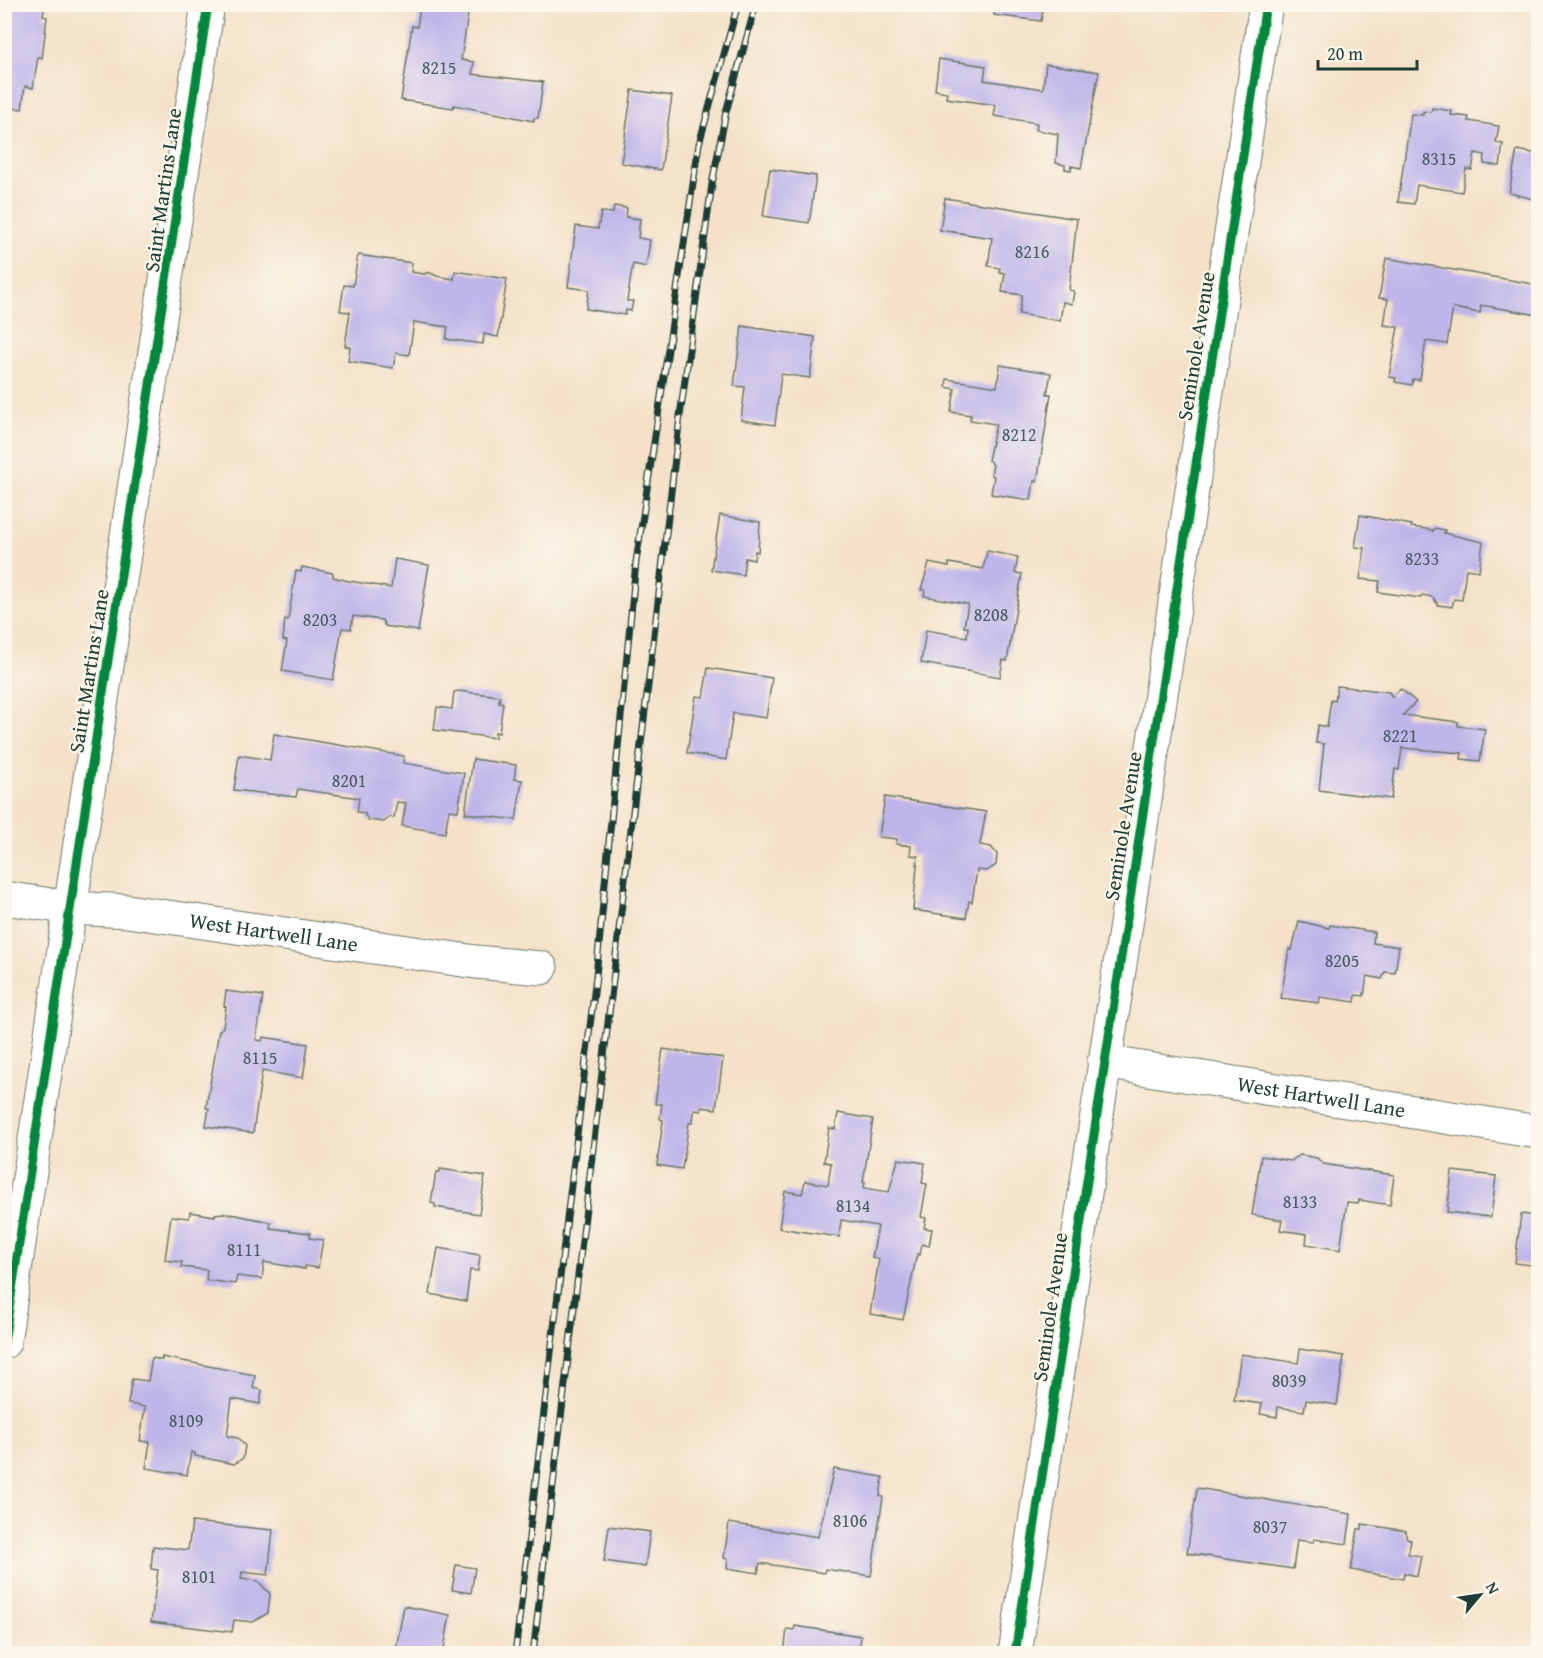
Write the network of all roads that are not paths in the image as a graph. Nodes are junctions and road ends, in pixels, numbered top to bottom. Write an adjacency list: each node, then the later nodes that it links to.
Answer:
1 (208, 4): 4 (street, Saint Martins Lane)
2 (1266, 4): 6 (street, Seminole Avenue)
3 (4, 898): 4 (street, West Hartwell Lane)
4 (72, 908): 5 (street, West Hartwell Lane); 8 (street, Saint Martins Lane)
5 (541, 968)
6 (1104, 1062): 7 (street, West Hartwell Lane); 9 (street, Seminole Avenue)
7 (1539, 1132)
8 (4, 1342)
9 (1015, 1653)

